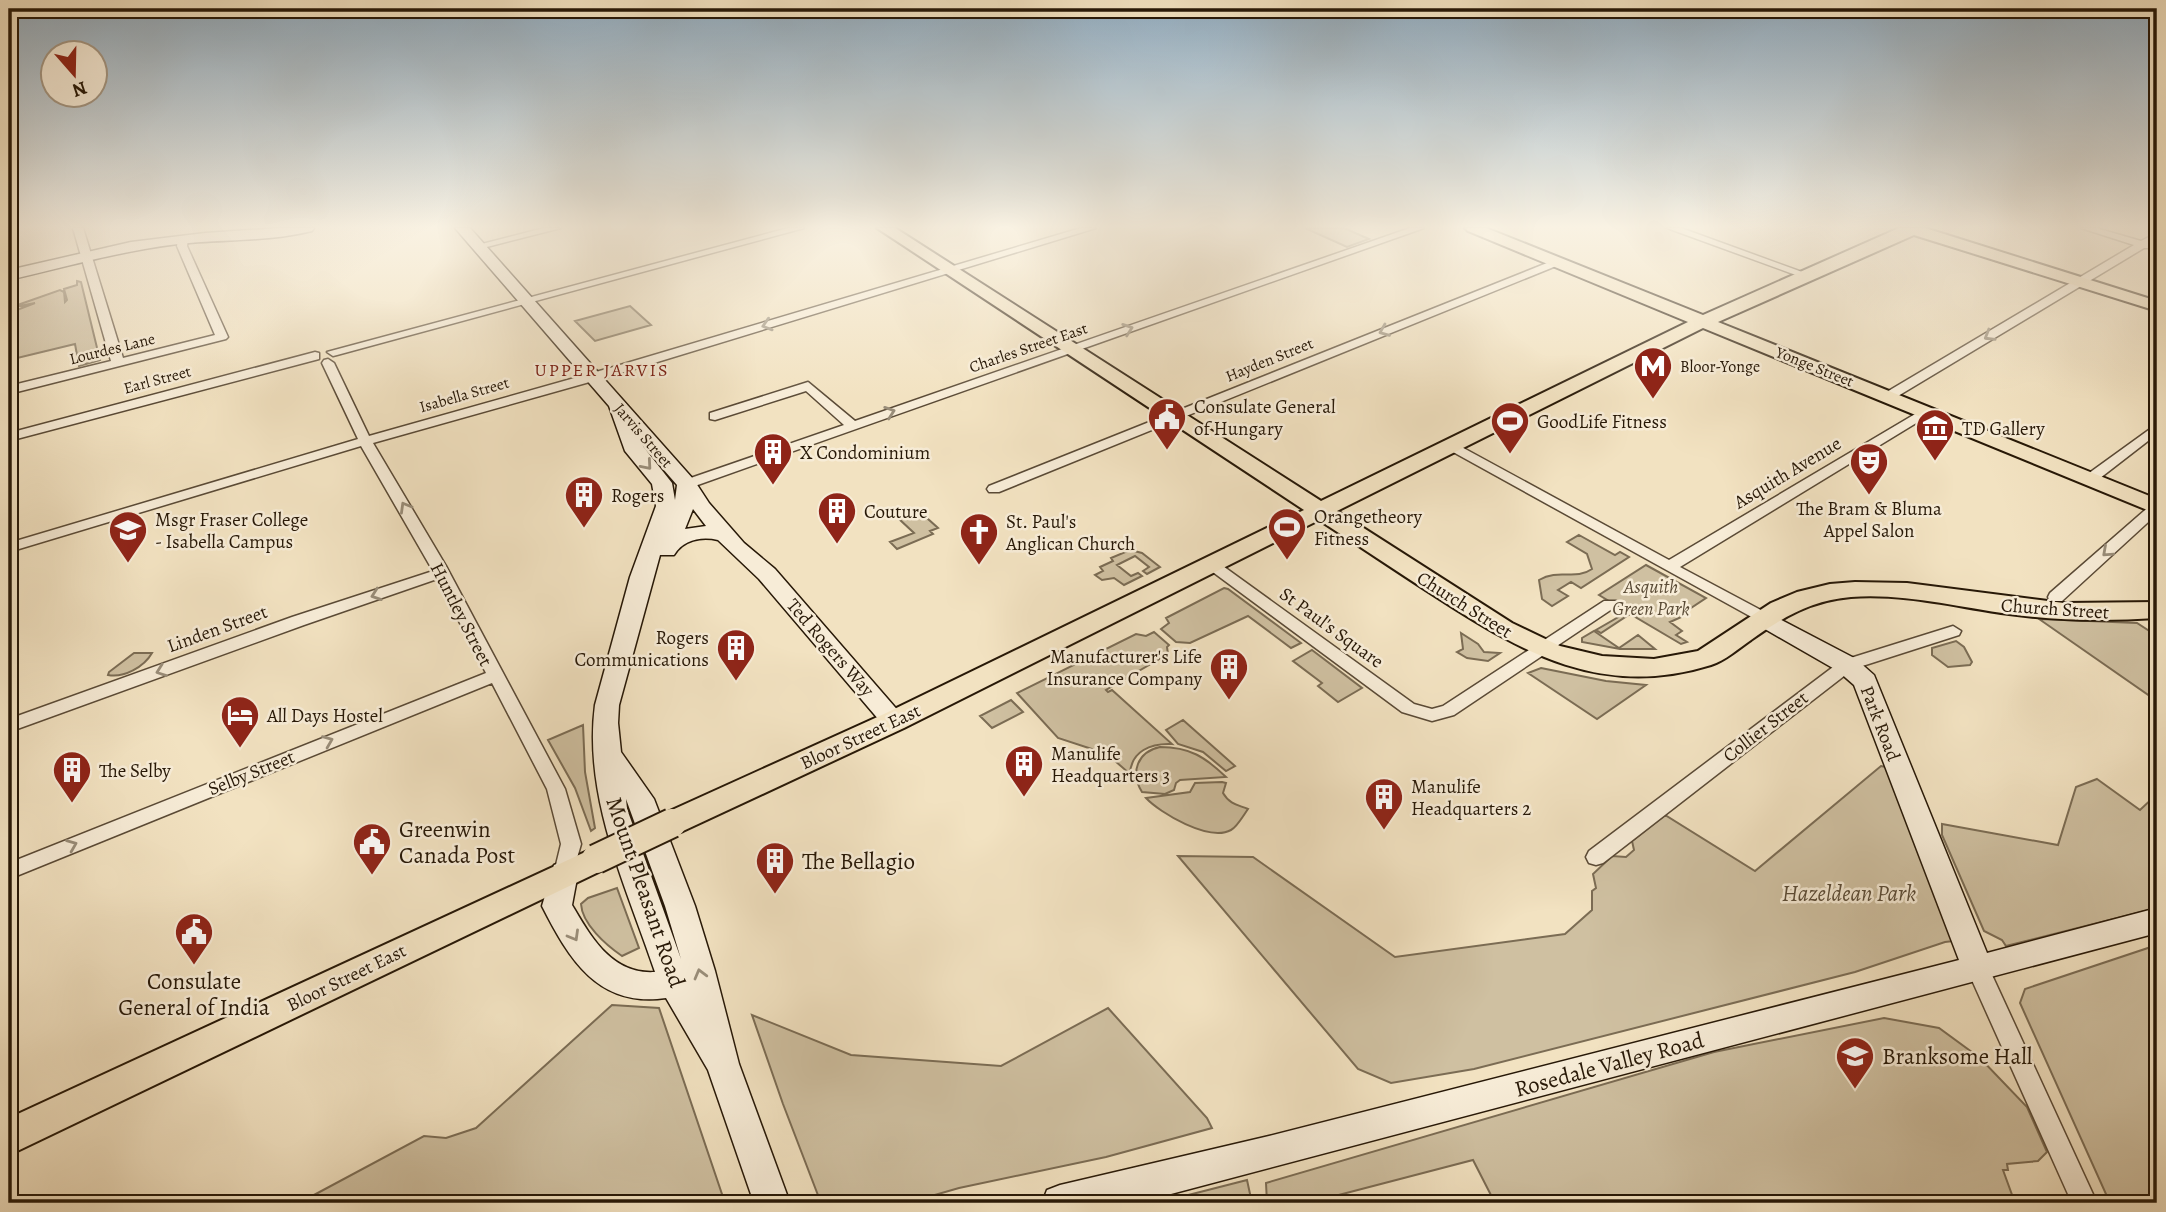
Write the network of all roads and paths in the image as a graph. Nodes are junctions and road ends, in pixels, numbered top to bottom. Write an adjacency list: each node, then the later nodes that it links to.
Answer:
1 (95, 285): 18 (street)
2 (199, 285): 18 (street, Lourdes Lane)
3 (513, 285): 13 (main road, Jarvis Street)
4 (585, 285): 13 (street)
5 (901, 285): 19 (street, Isabella Street, one-way to 19)
6 (972, 285): 16 (main road, Church Street)
7 (1256, 285): 16 (street, Charles Street East, one-way to 7)
8 (1501, 285): 25 (street, Hayden Street, one-way to 25)
9 (1613, 285): 15 (main road, Yonge Street)
10 (1788, 285): 15 (main road, Bloor Street East)
11 (2077, 285): 21 (street, one-way to 21)
12 (2089, 285): 14 (main road)
13 (526, 300): 19 (main road, Jarvis Street); 29 (street, Huntley Street)
14 (2157, 306)
15 (1704, 321): 21 (main road, Yonge Street); 30 (main road, Bloor Street East)
16 (1070, 349): 25 (main road, Church Street); 26 (street, Charles Street East, one-way to 16)
17 (315, 356): 28 (street, Earl Street)
18 (118, 363): 20 (street, Lourdes Lane)
19 (593, 376): 22 (main road, Jarvis Street); 29 (street, Isabella Street)
20 (9, 390)
21 (1889, 396): 23 (main road, Yonge Street)
22 (617, 404): 32 (main road, Jarvis Street); 48 (main road, Mount Pleasant Road, one-way to 48)
23 (1927, 411): 31 (main road, Yonge Street); 40 (street, Asquith Avenue)
24 (715, 416): 26 (street)
25 (1173, 416): 33 (street, Hayden Street); 35 (main road, Church Street)
26 (852, 425): 32 (street, Charles Street East)
27 (2157, 428): 31 (street)
28 (9, 437)
29 (365, 441): 38 (street, Isabella Street); 41 (street, Huntley Street, one-way to 29)
30 (1451, 447): 35 (main road, Bloor Street East); 40 (street, Park Road)
31 (2090, 479): 34 (main road, Yonge Street)
32 (687, 484): 36 (main road, Ted Rogers Way); 37 (main road, Mount Pleasant Road); 42 (main road, Ted Rogers Way)
33 (994, 489)
34 (2157, 507): 44 (street, one-way to 44)
35 (1320, 511): 39 (main road, Bloor Street East); 50 (main road, Church Street)
36 (726, 536): 37 (main road); 42 (main road, Ted Rogers Way)
37 (670, 542): 48 (main road, Mount Pleasant Road)
38 (9, 548)
39 (1211, 564): 50 (street, St Paul's Square); 53 (main road, Bloor Street East)
40 (1669, 567): 47 (street, Park Road)
41 (440, 573): 52 (street, Huntley Street); 54 (street, Linden Street, one-way to 54)
42 (767, 574): 53 (main road, Ted Rogers Way)
43 (1953, 596): 44 (main road, Church Street); 46 (main road, Church Street); 47 (main road, Church Street)
44 (2056, 597): 46 (main road, Church Street)
45 (1610, 605): 50 (street)
46 (2157, 609)
47 (1766, 620): 50 (main road, Church Street); 51 (main road, Park Road)
48 (629, 621): 55 (main road, Mount Pleasant Road)
49 (1953, 631): 51 (street, Collier Street)
50 (1541, 650)
51 (1847, 665): 56 (street, Collier Street); 60 (main road, Park Road)
52 (494, 676): 57 (street, Selby Street, one-way to 52); 58 (street, Huntley Street)
53 (894, 721): 58 (main road, Bloor Street East, bridge)
54 (9, 726)
55 (607, 751): 61 (main road, Mount Pleasant Road); 62 (main road, Mount Pleasant Road, one-way to 55)
56 (1596, 857)
57 (9, 871)
58 (565, 873): 61 (main road, one-way to 61); 63 (main road, Bloor Street East)
59 (2157, 921): 60 (main road, Rosedale Valley Road)
60 (1978, 970): 65 (main road, Rosedale Valley Road); 66 (street, Park Road)
61 (674, 983): 62 (main road, Mount Pleasant Road)
62 (722, 1064): 64 (main road, Mount Pleasant Road)
63 (9, 1137)
64 (772, 1203)
65 (1060, 1203)
66 (2085, 1203)

